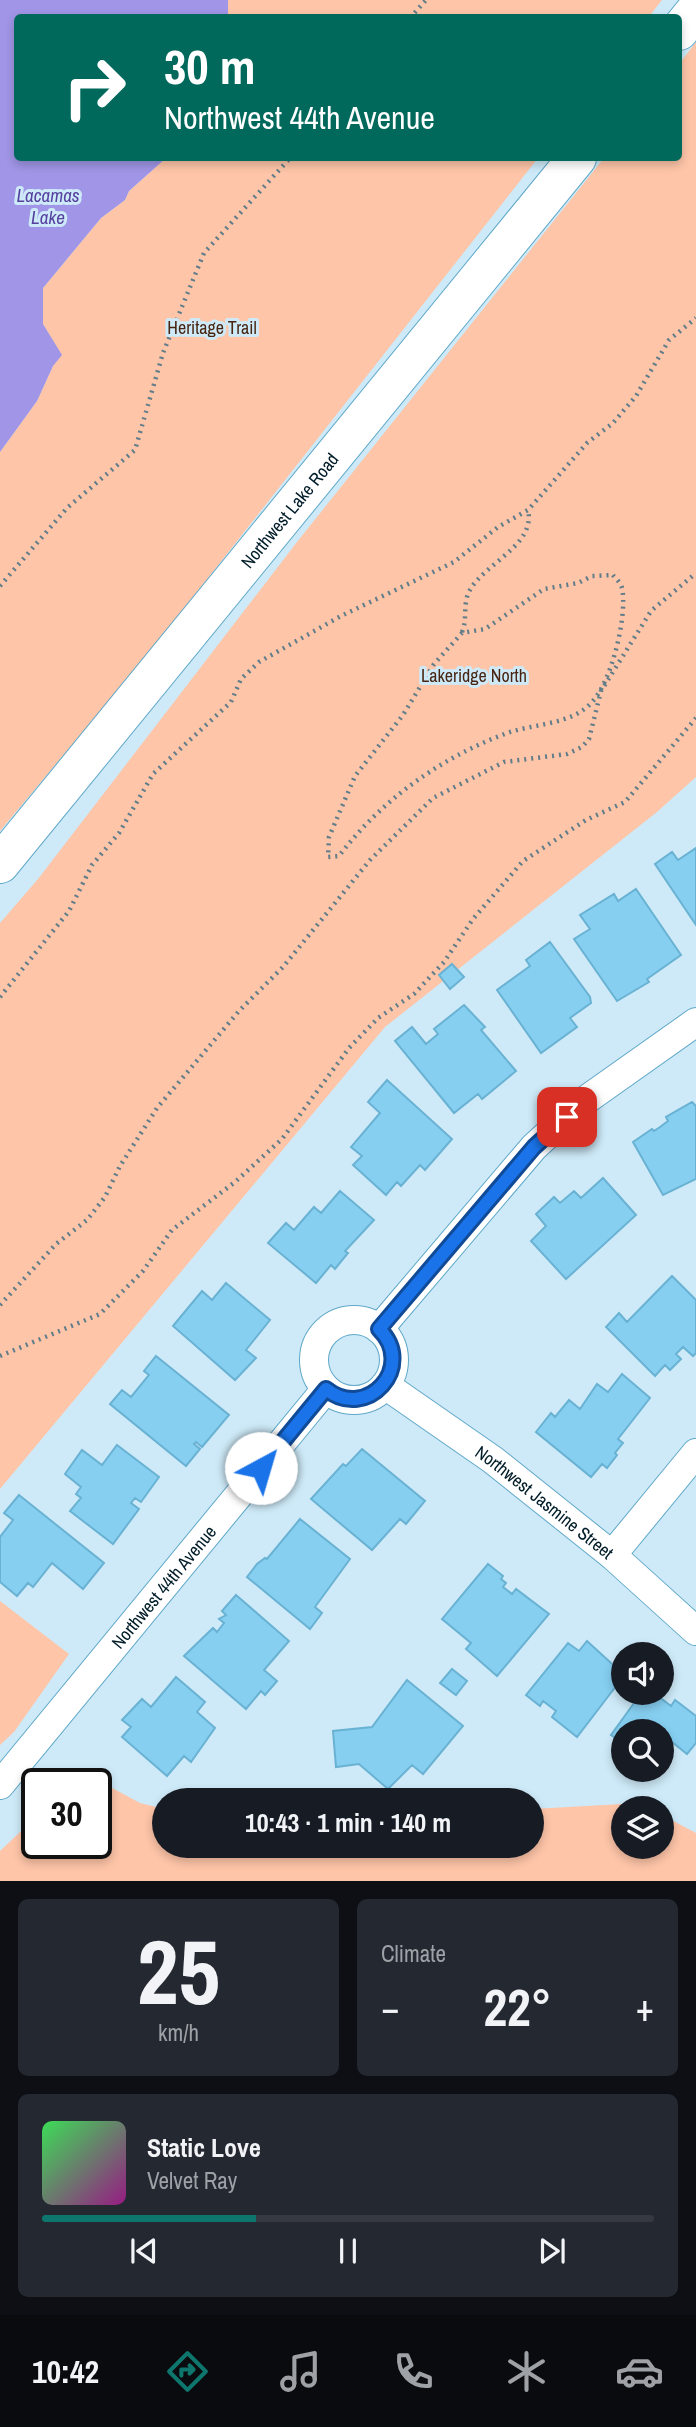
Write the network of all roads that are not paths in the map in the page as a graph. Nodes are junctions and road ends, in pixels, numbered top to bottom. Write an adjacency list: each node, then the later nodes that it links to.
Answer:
1 (696, 10): 2 (main road)
2 (682, 27)
3 (575, 161): 4 (main road, Northwest Lake Road)
4 (0, 864)
5 (696, 1022): 6 (street)
6 (379, 1329): 7 (street); 8 (street)
7 (385, 1385): 8 (street); 10 (street, Northwest Jasmine Street)
8 (326, 1389): 12 (street, Northwest 44th Avenue)
9 (696, 1453): 10 (street)
10 (612, 1555): 11 (street, Northwest Jasmine Street)
11 (696, 1631)
12 (0, 1785)

